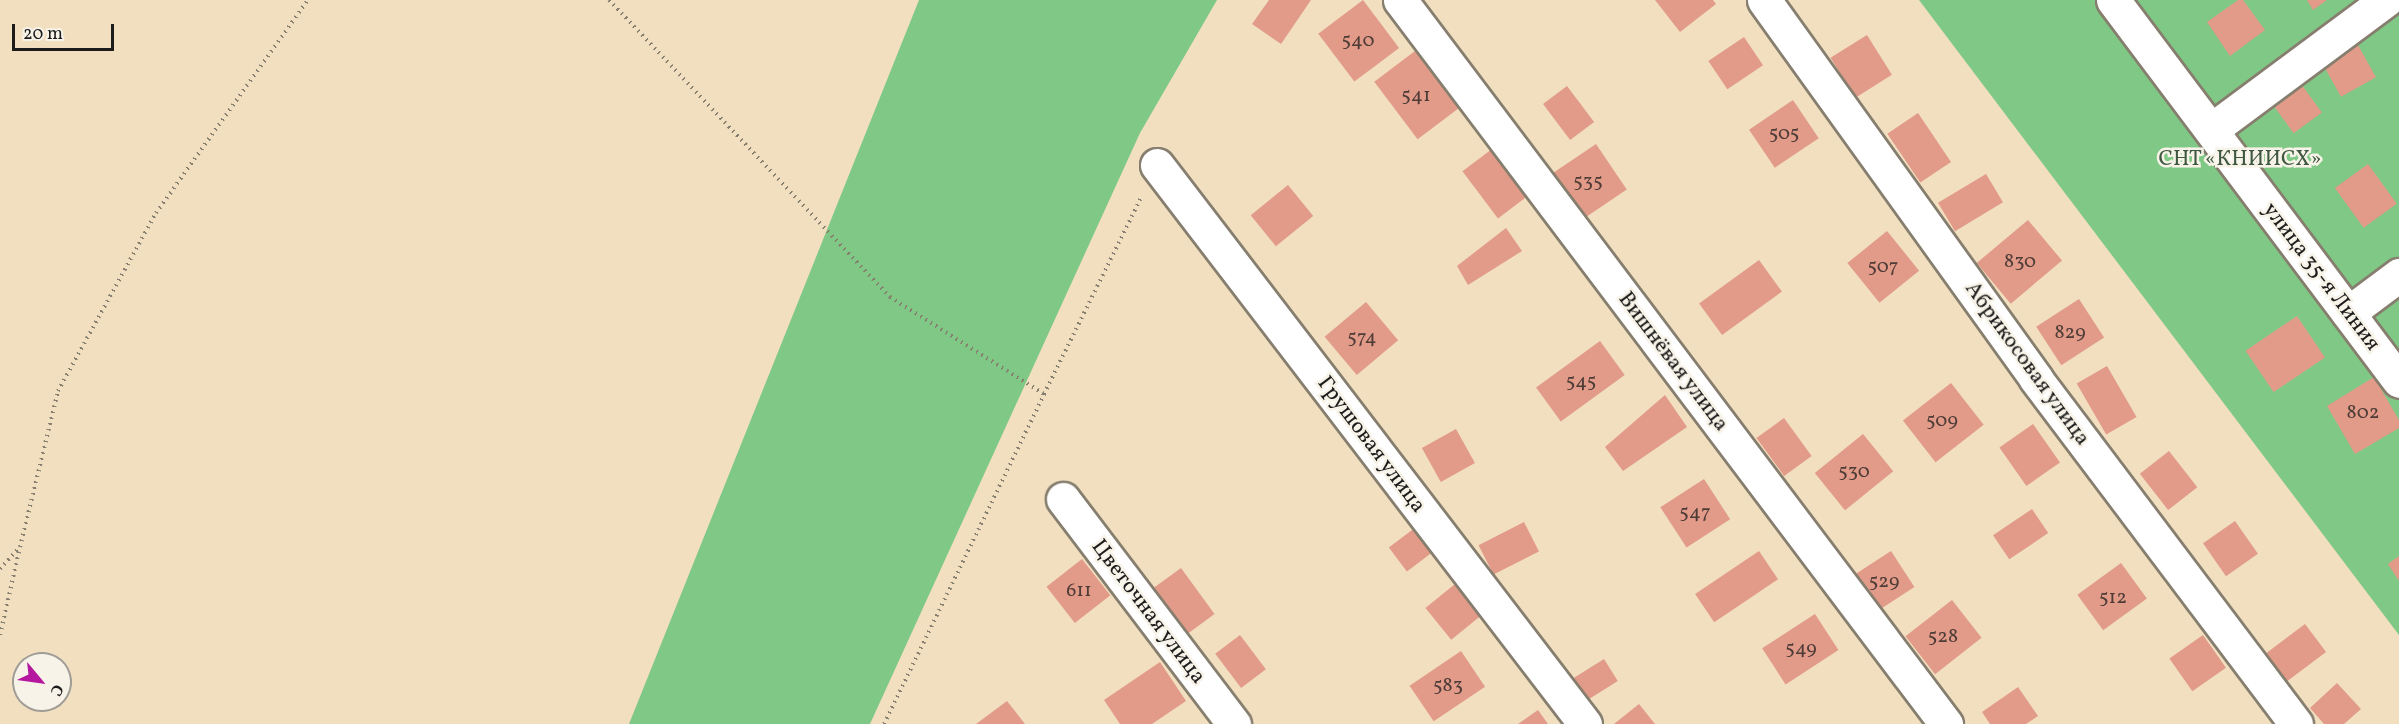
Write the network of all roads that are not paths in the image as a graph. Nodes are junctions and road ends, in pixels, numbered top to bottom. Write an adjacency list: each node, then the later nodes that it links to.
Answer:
1 (1400, 0): 13 (street, Вишнёвая улица)
2 (1764, 0): 14 (street, Абрикосовая улица)
3 (2113, 0): 5 (street, улица 35-я Линия)
4 (2386, 0): 5 (street)
5 (2211, 130): 8 (street, улица 35-я Линия)
6 (1157, 165): 12 (street, Грушовая улица)
7 (2399, 275): 8 (street)
8 (2348, 313): 9 (street, улица 35-я Линия)
9 (2399, 381)
10 (1062, 499): 11 (street, Цветочная улица)
11 (1234, 724)
12 (1585, 724)
13 (1946, 724)
14 (2296, 724)

